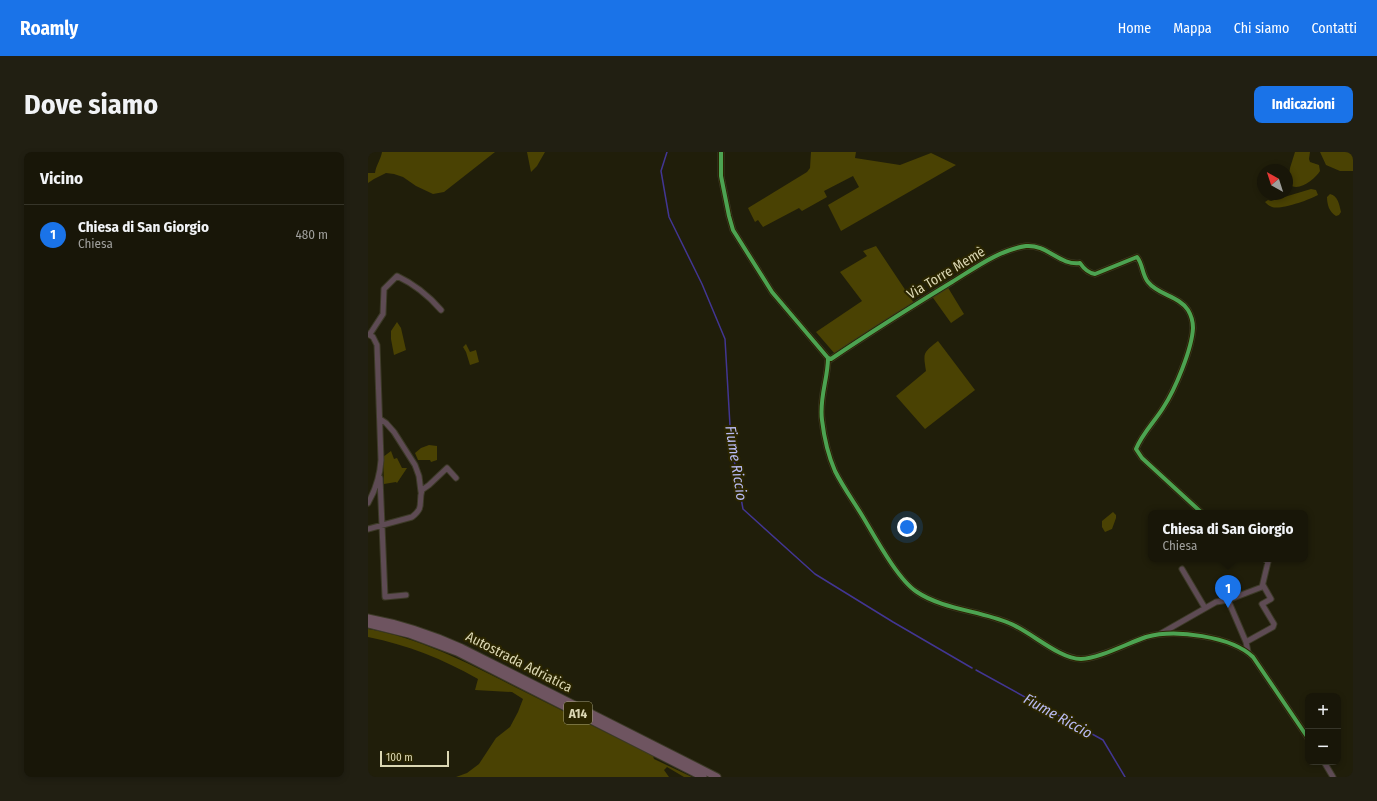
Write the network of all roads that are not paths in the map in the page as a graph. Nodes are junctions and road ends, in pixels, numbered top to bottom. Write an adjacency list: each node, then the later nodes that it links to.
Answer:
1 (721, 152): 4 (street)
2 (441, 310): 3 (street)
3 (369, 334): 5 (street)
4 (828, 358): 10 (street, Via Torre Memè); 21 (street)
5 (380, 419): 6 (street); 8 (street)
6 (380, 475): 9 (street); 11 (street)
7 (456, 478): 8 (street)
8 (421, 492): 11 (street)
9 (368, 503)
10 (1199, 510)
11 (382, 525): 12 (street); 16 (street)
12 (368, 529)
13 (1266, 562): 15 (street)
14 (1182, 569): 18 (street)
15 (1263, 585): 17 (street); 22 (street)
16 (406, 595)
17 (1228, 600): 18 (street); 22 (street)
18 (1205, 608): 21 (street)
19 (368, 618): 24 (highway, Autostrada Adriatica / A14)
20 (368, 624): 24 (highway, Autostrada Adriatica / A14)
21 (1158, 635): 23 (street)
22 (1246, 642): 23 (street)
23 (1248, 652): 25 (street)
24 (502, 672): 26 (highway, Autostrada Adriatica / A14)
25 (1305, 734)
26 (656, 750): 28 (highway, Autostrada Adriatica / A14); 29 (highway, Autostrada Adriatica / A14)
27 (1326, 765): 30 (street)
28 (703, 777)
29 (717, 777)
30 (1333, 777)

